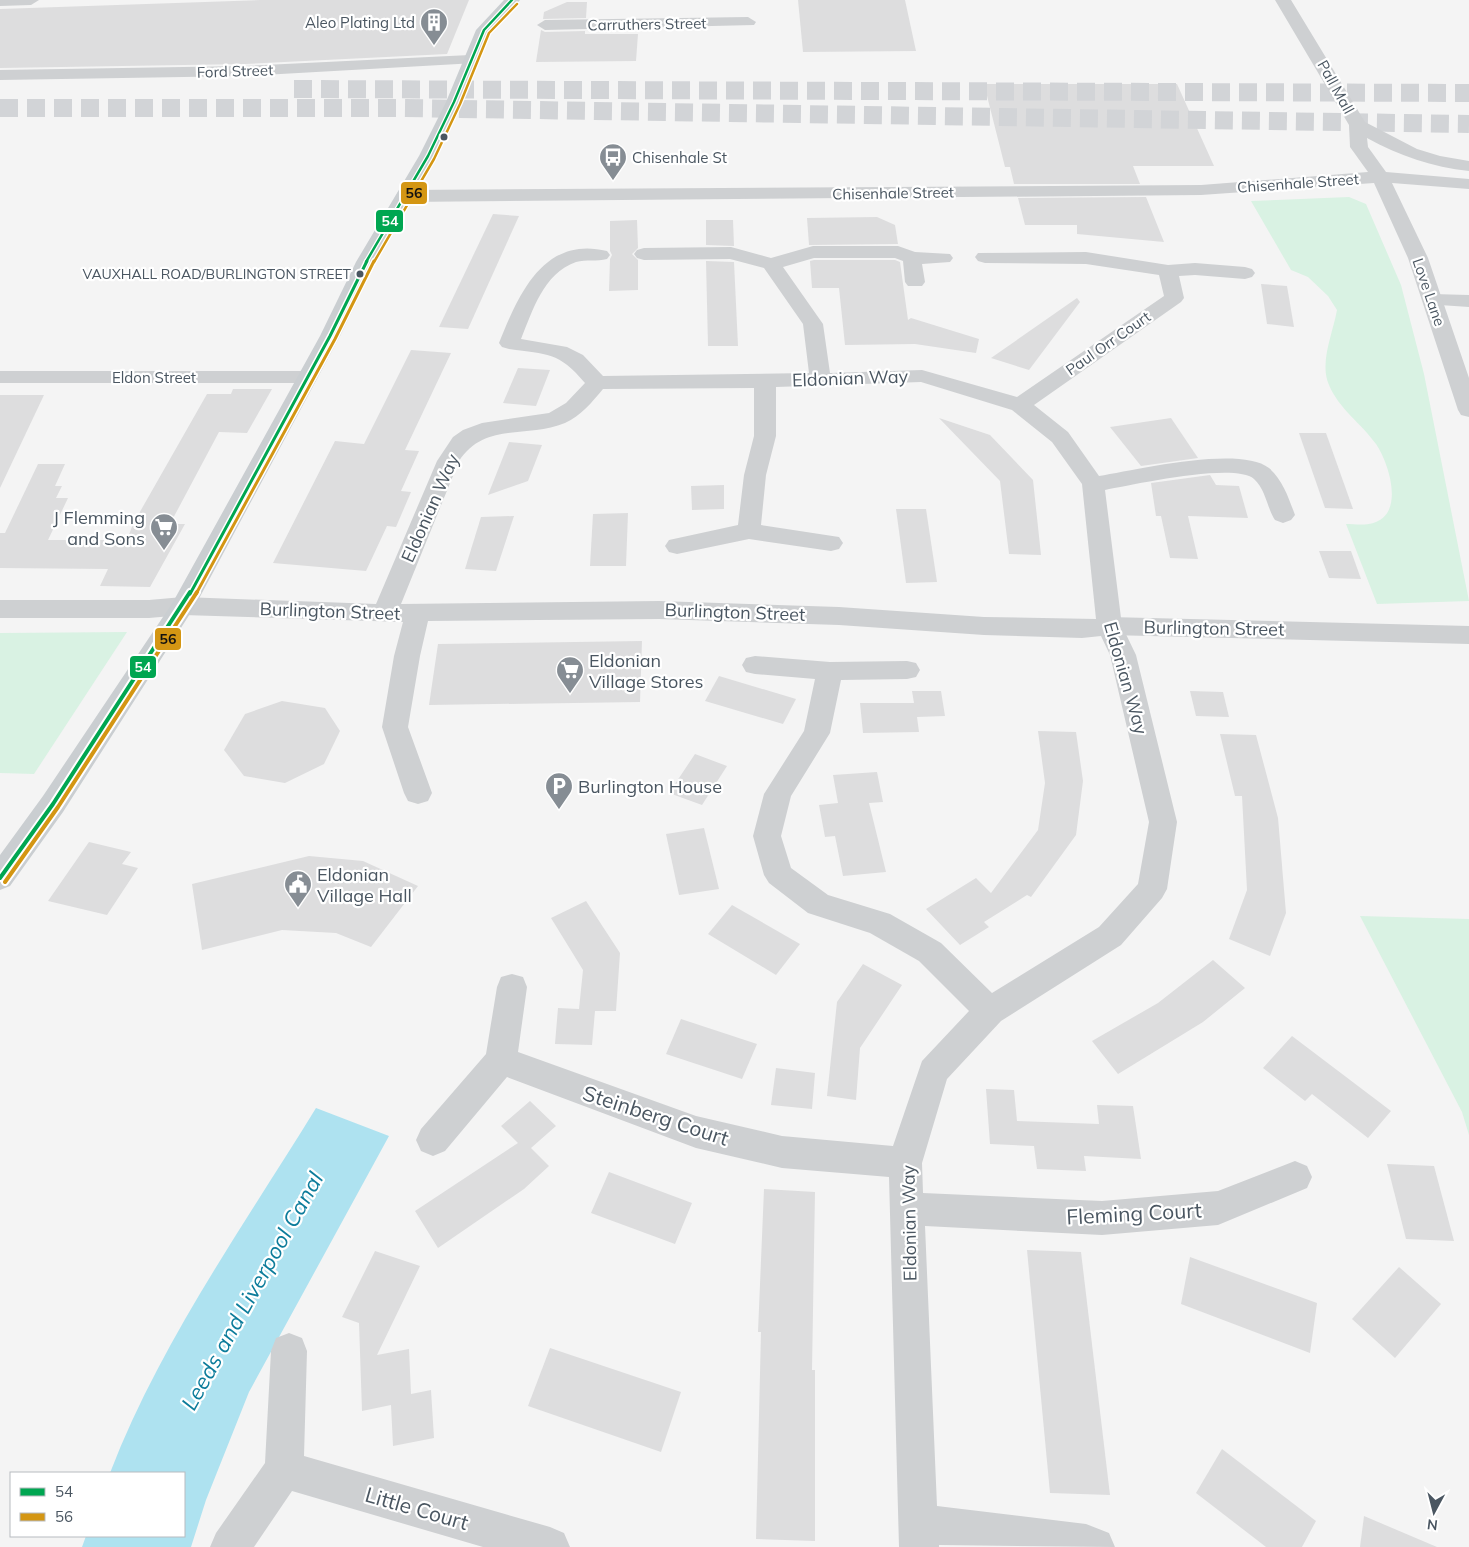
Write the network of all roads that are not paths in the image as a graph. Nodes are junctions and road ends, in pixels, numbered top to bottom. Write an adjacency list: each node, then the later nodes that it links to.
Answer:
1 (31, 0): 4 (street)
2 (512, 0): 7 (main road)
3 (1283, 0): 9 (street, Pall Mall)
4 (0, 1)
5 (748, 22): 6 (street, Carruthers Street)
6 (545, 26)
7 (470, 60): 8 (street, Ford Street); 13 (main road)
8 (0, 74)
9 (1358, 126): 10 (street); 11 (street, Pall Mall)
10 (1469, 166)
11 (1380, 177): 12 (street, Chisenhale Street); 13 (street, Chisenhale Street); 23 (street, Love Lane)
12 (1469, 184)
13 (405, 196): 26 (main road)
14 (644, 254): 19 (street)
15 (600, 255): 29 (street)
16 (985, 257): 20 (street)
17 (912, 258): 18 (street); 19 (street); 22 (street)
18 (943, 258)
19 (771, 264): 27 (street)
20 (1168, 271): 21 (street); 30 (street, Paul Orr Court)
21 (1245, 273)
22 (915, 282)
23 (1432, 300): 24 (street); 31 (street, Love Lane)
24 (1469, 301)
25 (0, 377): 26 (street, Eldon Street)
26 (307, 377): 37 (main road)
27 (820, 380): 28 (street, Eldonian Way); 30 (street, Eldonian Way)
28 (765, 381): 29 (street, Eldonian Way); 34 (street)
29 (597, 383): 39 (street, Eldonian Way)
30 (1020, 405): 32 (street, Eldonian Way)
31 (1469, 410)
32 (1093, 484): 33 (street); 41 (street, Eldonian Way)
33 (1283, 515)
34 (749, 531): 35 (street); 36 (street)
35 (831, 543)
36 (678, 546)
37 (183, 606): 38 (street, Burlington Street); 39 (street, Burlington Street); 47 (main road)
38 (0, 609)
39 (385, 613): 40 (street, Burlington Street)
40 (418, 613): 41 (street, Burlington Street); 46 (street)
41 (1109, 626): 42 (street, Burlington Street); 49 (street, Eldonian Way)
42 (1469, 635)
43 (754, 665): 45 (street)
44 (907, 670): 45 (street)
45 (830, 671): 49 (street)
46 (418, 793)
47 (0, 878)
48 (512, 987): 50 (street)
49 (990, 1011): 52 (street, Eldonian Way)
50 (501, 1060): 51 (street); 52 (street, Steinberg Court)
51 (433, 1140)
52 (905, 1163): 54 (street, Eldonian Way)
53 (1295, 1177): 54 (street, Fleming Court)
54 (907, 1210): 57 (street, Eldonian Way)
55 (289, 1351): 56 (street)
56 (284, 1470): 58 (street); 59 (street, Little Court)
57 (919, 1535): 60 (street)
58 (230, 1547)
59 (550, 1547)
60 (1095, 1547)

